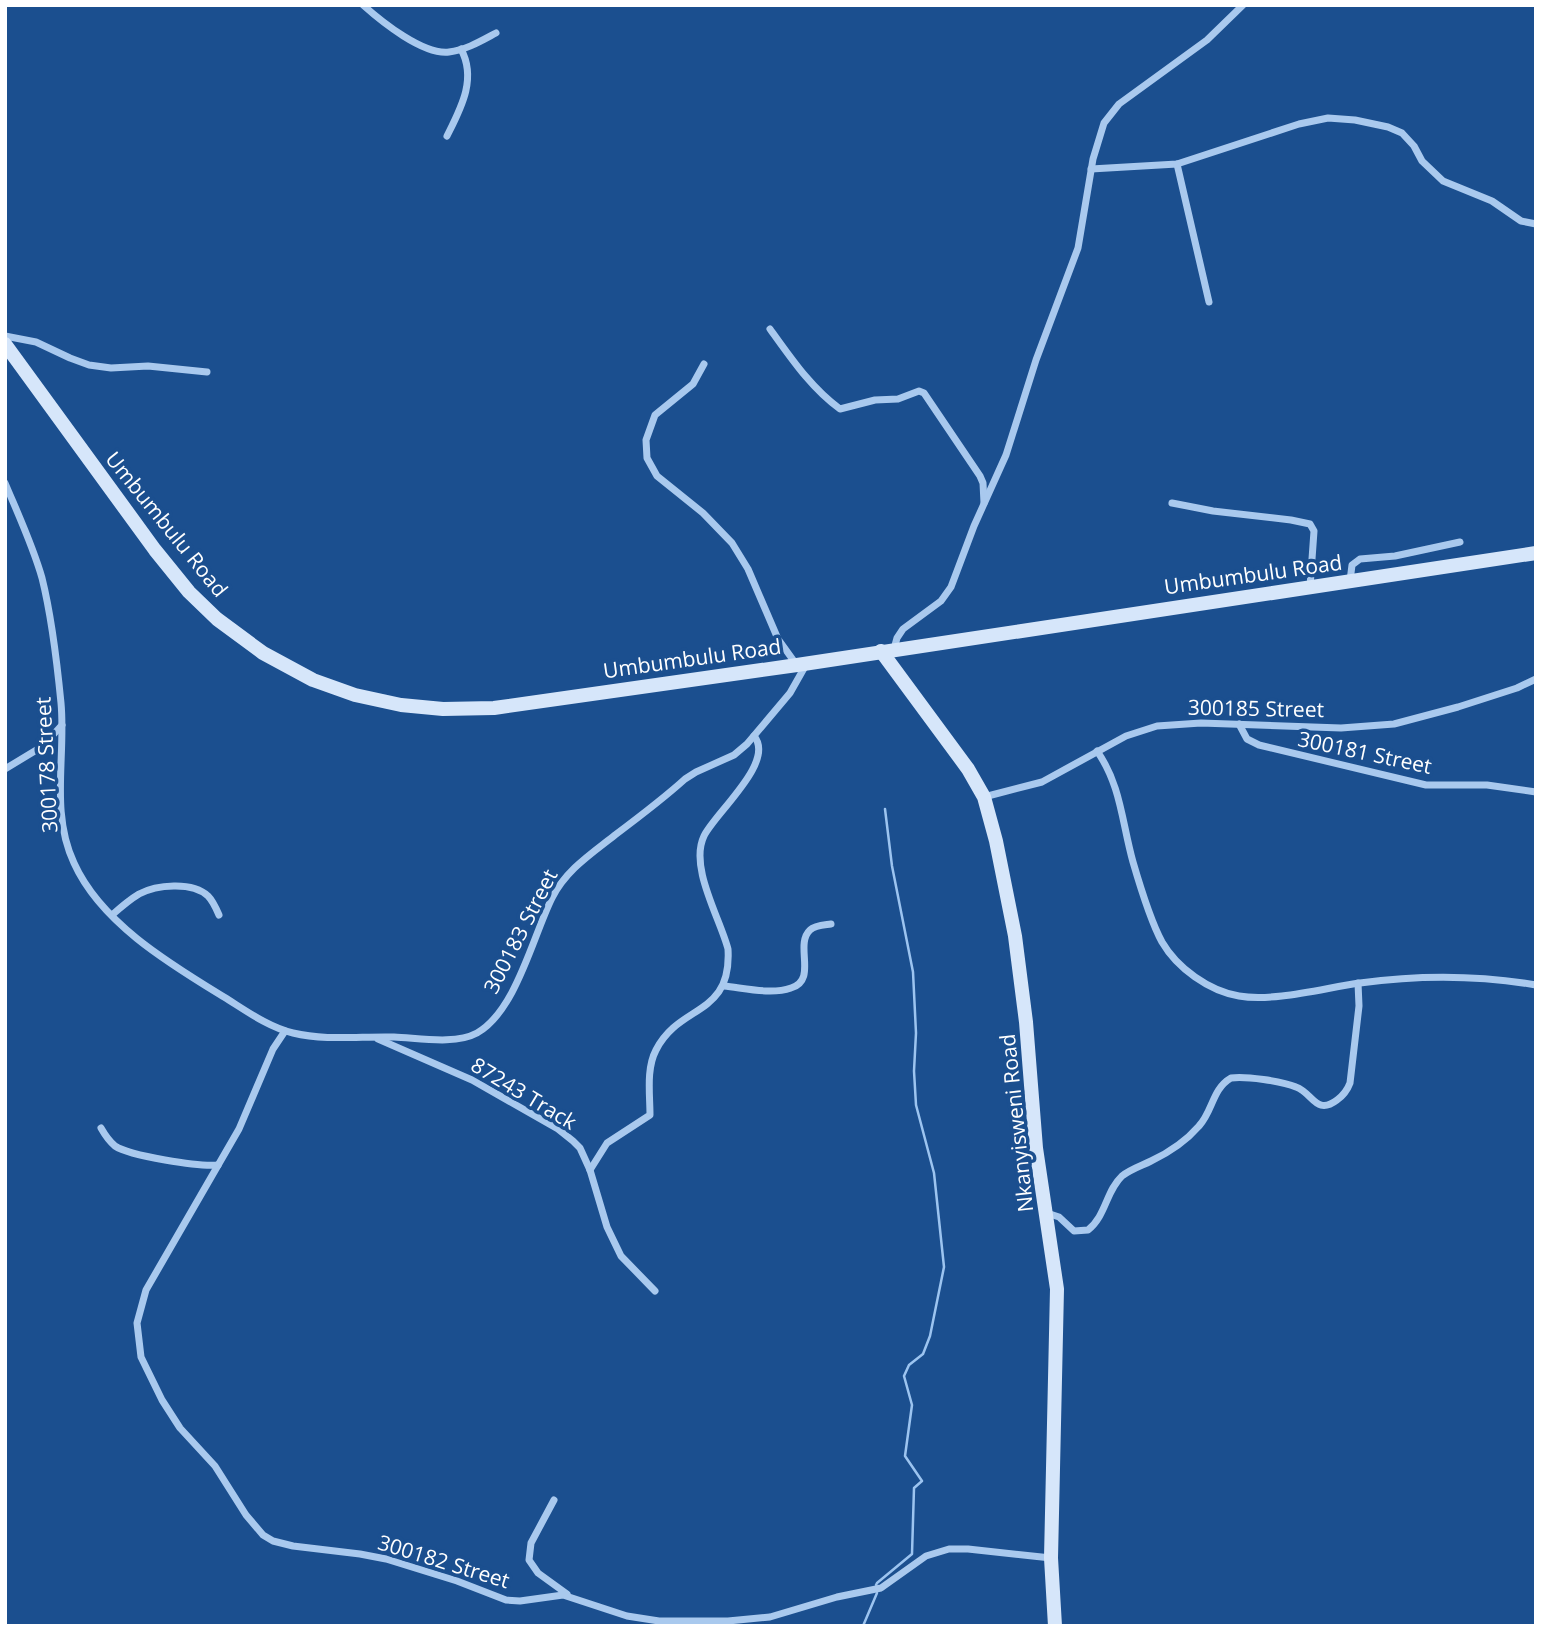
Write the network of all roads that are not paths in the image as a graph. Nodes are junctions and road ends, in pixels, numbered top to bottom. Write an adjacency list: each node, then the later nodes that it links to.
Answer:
1 (363, 5): 4 (street)
2 (1243, 5): 7 (street)
3 (496, 33): 4 (street)
4 (461, 49): 5 (street)
5 (447, 136)
6 (1177, 164): 7 (street); 8 (street); 9 (street)
7 (1091, 169): 17 (street)
8 (1536, 224)
9 (1209, 302)
10 (770, 329): 17 (street)
11 (5, 336): 14 (street)
12 (5, 344): 23 (main road, Umbumbulu Road)
13 (704, 364): 23 (street)
14 (207, 372)
15 (5, 483): 25 (street, 300178 Street)
16 (1172, 503): 21 (street)
17 (985, 504): 22 (street)
18 (1460, 542): 20 (street)
19 (1536, 553): 20 (main road, Umbumbulu Road)
20 (1350, 581): 21 (main road, Umbumbulu Road)
21 (1310, 587): 22 (main road, Umbumbulu Road)
22 (888, 650): 23 (main road, Umbumbulu Road); 31 (main road, Nkanyisweni Road)
23 (802, 664): 27 (street, 300183 Street)
24 (1536, 679): 26 (street, 300185 Street)
25 (62, 724): 29 (street); 32 (street, 300178 Street)
26 (1239, 724): 28 (street, 300185 Street); 30 (street, 300181 Street)
27 (754, 736): 37 (street); 39 (street, 300183 Street)
28 (1097, 751): 31 (street, 300185 Street); 35 (street)
29 (5, 769)
30 (1536, 792)
31 (984, 797): 43 (main road, Nkanyisweni Road)
32 (112, 915): 33 (street); 38 (street, 300178 Street)
33 (219, 915)
34 (831, 923): 37 (street)
35 (1358, 983): 36 (street); 43 (street)
36 (1536, 985)
37 (724, 986): 42 (street)
38 (285, 1031): 39 (street, 300183 Street); 41 (street, 300182 Street)
39 (374, 1038): 42 (street, 87243 Track)
40 (102, 1128): 41 (street)
41 (218, 1166): 47 (street, 300182 Street)
42 (590, 1170): 44 (street, 87243 Track)
43 (1046, 1213): 46 (main road, Nkanyisweni Road)
44 (655, 1291)
45 (554, 1500): 47 (street)
46 (1051, 1558): 48 (street, 300182 Street); 50 (main road, Nkanyisweni Road)
47 (570, 1596): 48 (street, 300182 Street)
48 (728, 1621): 49 (street)
49 (719, 1626)
50 (1055, 1626)

